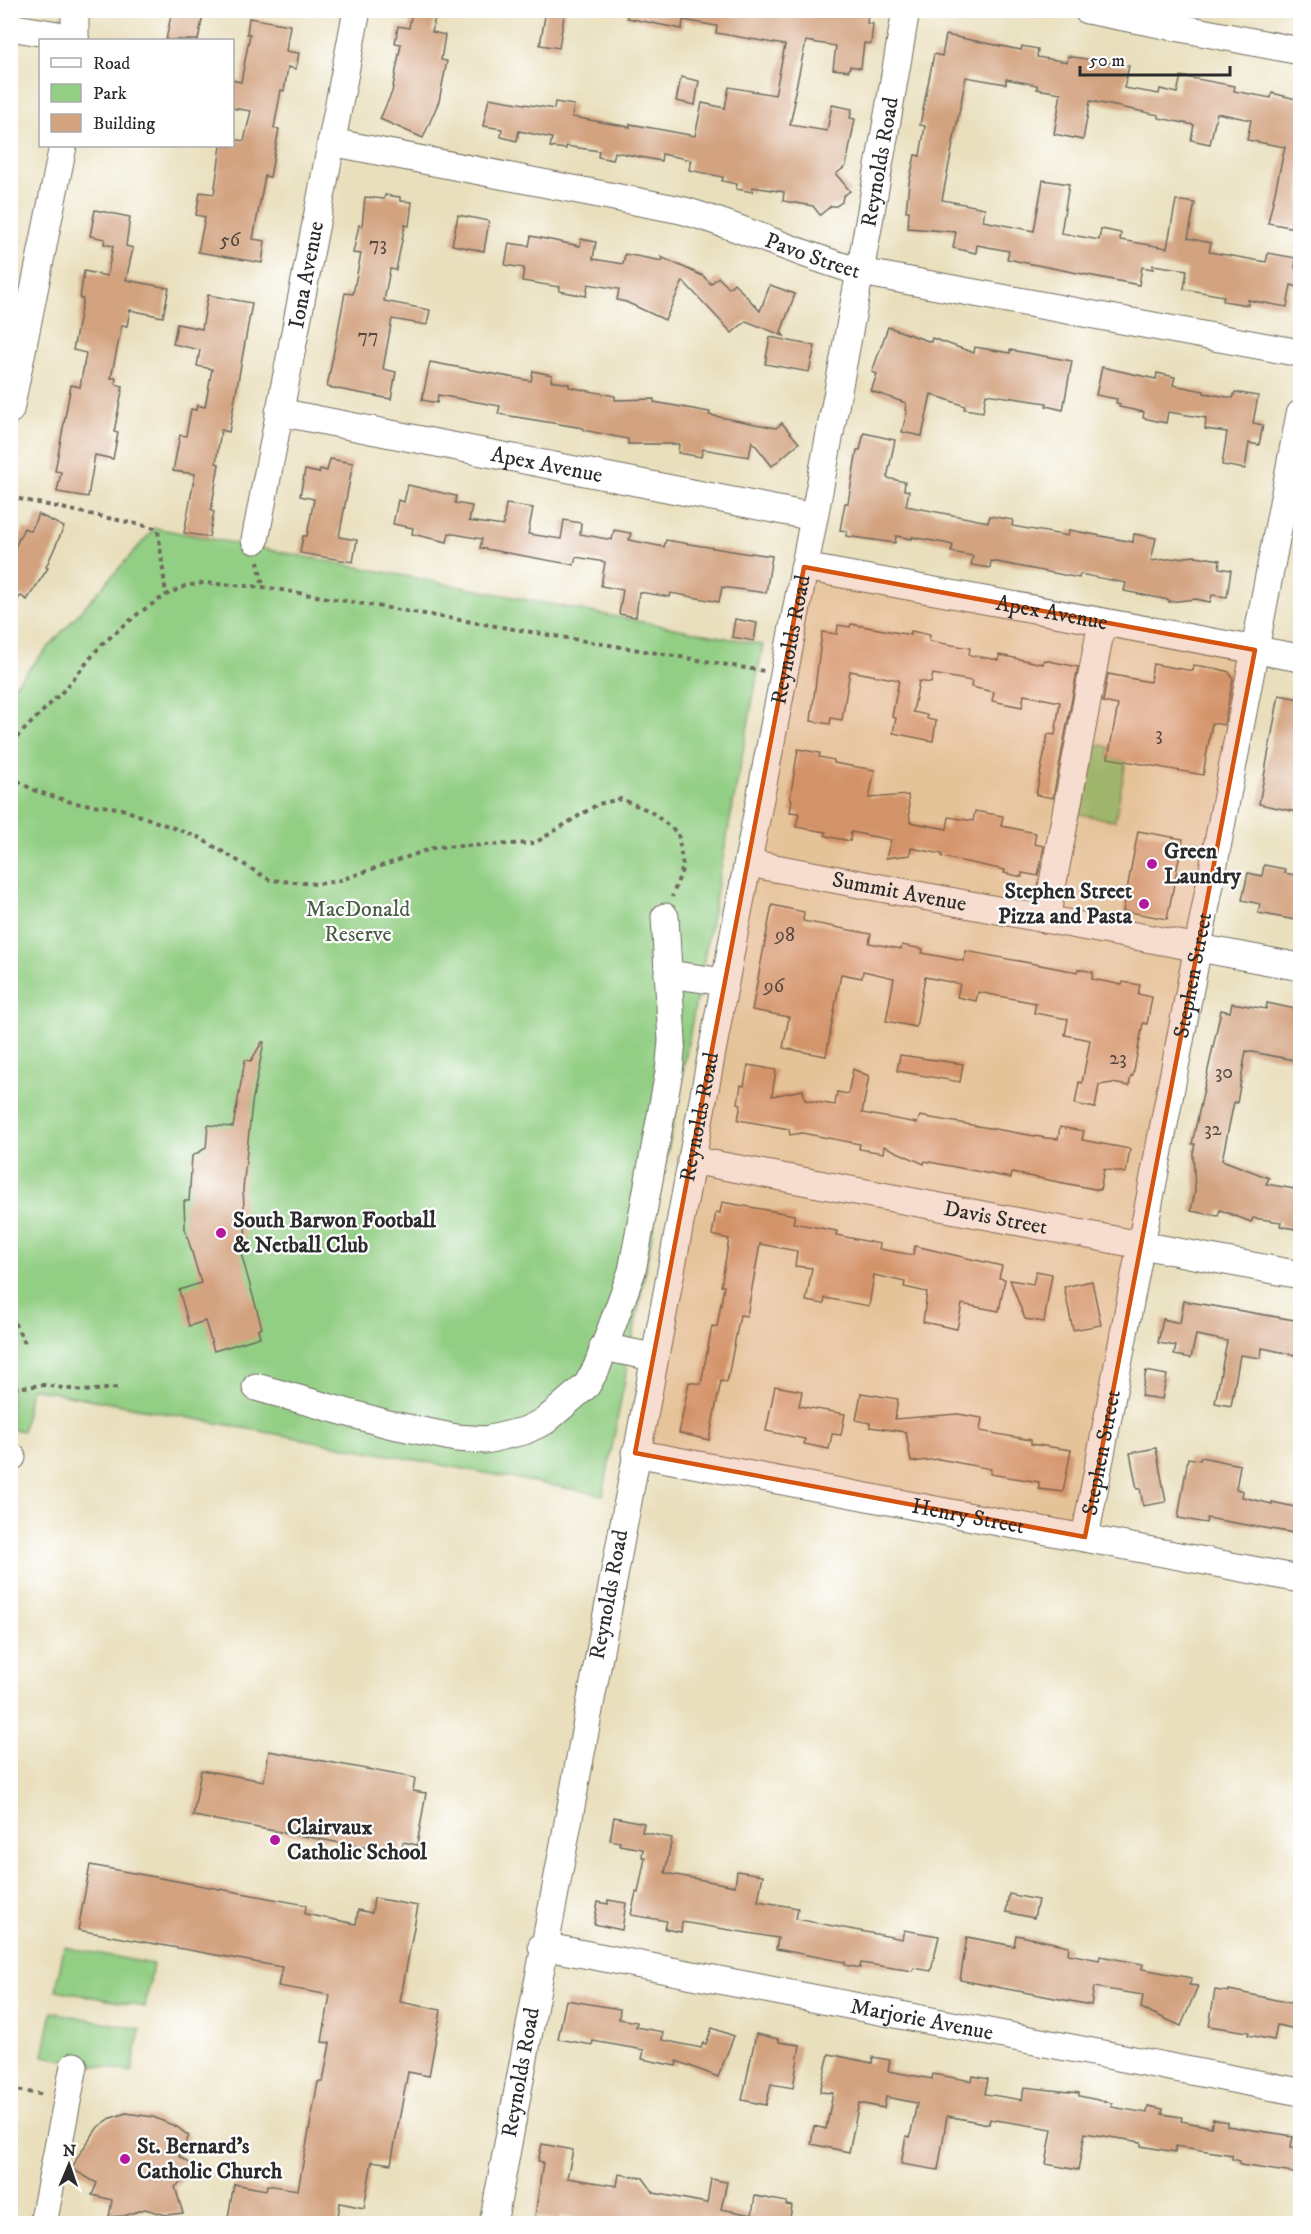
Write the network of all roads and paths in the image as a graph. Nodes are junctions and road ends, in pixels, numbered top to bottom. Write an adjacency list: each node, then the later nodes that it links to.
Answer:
1 (75, 10): 6 (street)
2 (357, 10): 8 (street, Iona Avenue)
3 (906, 10): 10 (street, Reynolds Road)
4 (1087, 10): 7 (street)
5 (10, 27): 6 (street)
6 (75, 39)
7 (1300, 51)
8 (331, 142): 10 (street, Pavo Street); 13 (street, Iona Avenue)
9 (63, 147): 12 (street)
10 (861, 272): 11 (street, Pavo Street); 16 (street, Reynolds Road)
11 (1300, 353)
12 (10, 410)
13 (279, 412): 16 (street, Apex Avenue); 17 (street, Iona Avenue)
14 (1300, 414): 21 (street, Stephen Street)
15 (10, 497): 19 (path)
16 (814, 517): 18 (street, Reynolds Road)
17 (255, 540)
18 (804, 567): 20 (street, Apex Avenue); 23 (street, Reynolds Road)
19 (166, 595): 23 (path); 24 (path)
20 (1102, 622): 21 (street, Apex Avenue); 28 (street)
21 (1255, 650): 22 (street, Apex Avenue); 29 (street, Stephen Street)
22 (1300, 658)
23 (784, 672): 26 (street, Reynolds Road)
24 (10, 744)
25 (10, 776): 27 (path)
26 (748, 863): 28 (street, Summit Avenue); 32 (street, Reynolds Road)
27 (665, 917): 31 (street)
28 (1046, 919): 29 (street, Summit Avenue)
29 (1198, 948): 30 (street, Summit Avenue); 34 (street, Stephen Street)
30 (1300, 968)
31 (668, 974): 32 (street); 38 (street)
32 (725, 982): 33 (street, Reynolds Road)
33 (691, 1160): 34 (street, Davis Street); 39 (street, Reynolds Road)
34 (1141, 1245): 35 (street, Davis Street); 44 (street, Stephen Street)
35 (1300, 1275)
36 (10, 1315): 37 (path)
37 (25, 1343)
38 (603, 1347): 39 (street); 40 (street)
39 (653, 1357): 43 (street, Reynolds Road)
40 (256, 1386)
41 (14, 1388): 42 (path)
42 (118, 1388)
43 (635, 1453): 44 (street, Henry Street); 46 (street, Reynolds Road)
44 (1085, 1537): 45 (street, Henry Street)
45 (1300, 1579)
46 (542, 1946): 49 (street, Marjorie Avenue); 52 (street, Reynolds Road)
47 (74, 2066): 51 (street)
48 (10, 2089): 50 (path)
49 (1300, 2092)
50 (52, 2096)
51 (43, 2223)
52 (493, 2223)

